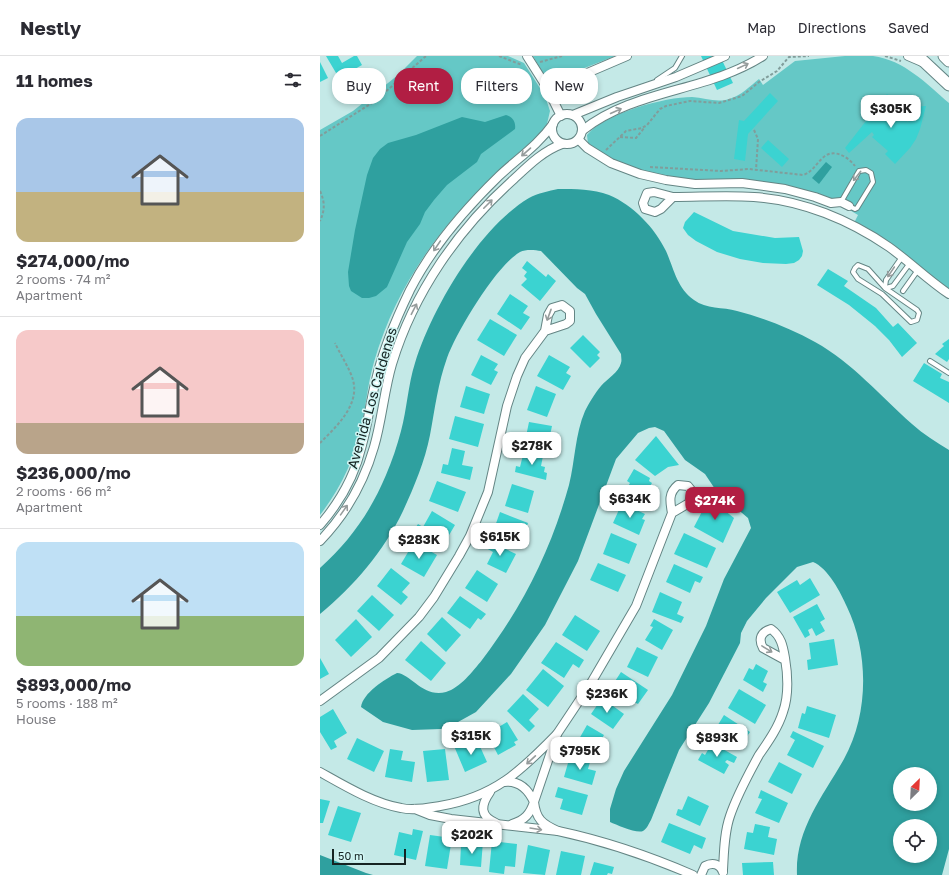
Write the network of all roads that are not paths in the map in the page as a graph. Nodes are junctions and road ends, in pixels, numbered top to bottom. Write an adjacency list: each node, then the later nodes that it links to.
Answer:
1 (527, 56): 11 (street)
2 (627, 56): 10 (street)
3 (682, 56): 13 (lane)
4 (725, 56): 13 (street)
5 (764, 56): 18 (street, one-way to 5)
6 (944, 56): 9 (street)
7 (905, 59): 8 (street)
8 (922, 59): 12 (street)
9 (949, 61)
10 (598, 68)
11 (540, 78)
12 (949, 85)
13 (649, 86): 15 (street)
14 (555, 104): 16 (street)
15 (573, 115): 16 (street); 18 (street)
16 (561, 116): 17 (street)
17 (553, 124): 20 (street); 35 (street, Avenida Los Caldenes, one-way to 35)
18 (583, 130): 19 (street)
19 (579, 140): 20 (street); 22 (street)
20 (562, 144): 36 (street, Avenida Los Caldenes, one-way to 20)
21 (673, 198): 24 (street)
22 (841, 202): 23 (street); 23 (lane, one-way to 22)
23 (849, 206)
24 (902, 257): 25 (street); 27 (lane, one-way to 27)
25 (910, 263): 26 (street); 27 (lane)
26 (918, 270): 28 (lane); 30 (street)
27 (885, 288): 29 (lane); 29 (lane); 29 (lane)
28 (903, 292)
29 (882, 294)
30 (949, 294)
31 (545, 331): 38 (street)
32 (930, 361): 33 (lane)
33 (949, 373)
34 (672, 513): 39 (street)
35 (320, 525)
36 (320, 541)
37 (785, 660): 49 (street)
38 (320, 700)
39 (557, 734): 42 (street, one-way to 42); 44 (street)
40 (320, 772): 41 (street)
41 (324, 777): 45 (street)
42 (504, 782): 43 (street); 44 (street)
43 (490, 792): 45 (street); 46 (street)
44 (534, 802): 47 (street); 48 (street)
45 (415, 809): 46 (street)
46 (496, 823): 47 (street)
47 (512, 825): 48 (street, one-way to 48)
48 (558, 831): 51 (street)
49 (725, 846): 50 (street); 52 (street)
50 (707, 865): 51 (street); 52 (street); 53 (street)
51 (689, 873)
52 (723, 873)
53 (701, 875)

